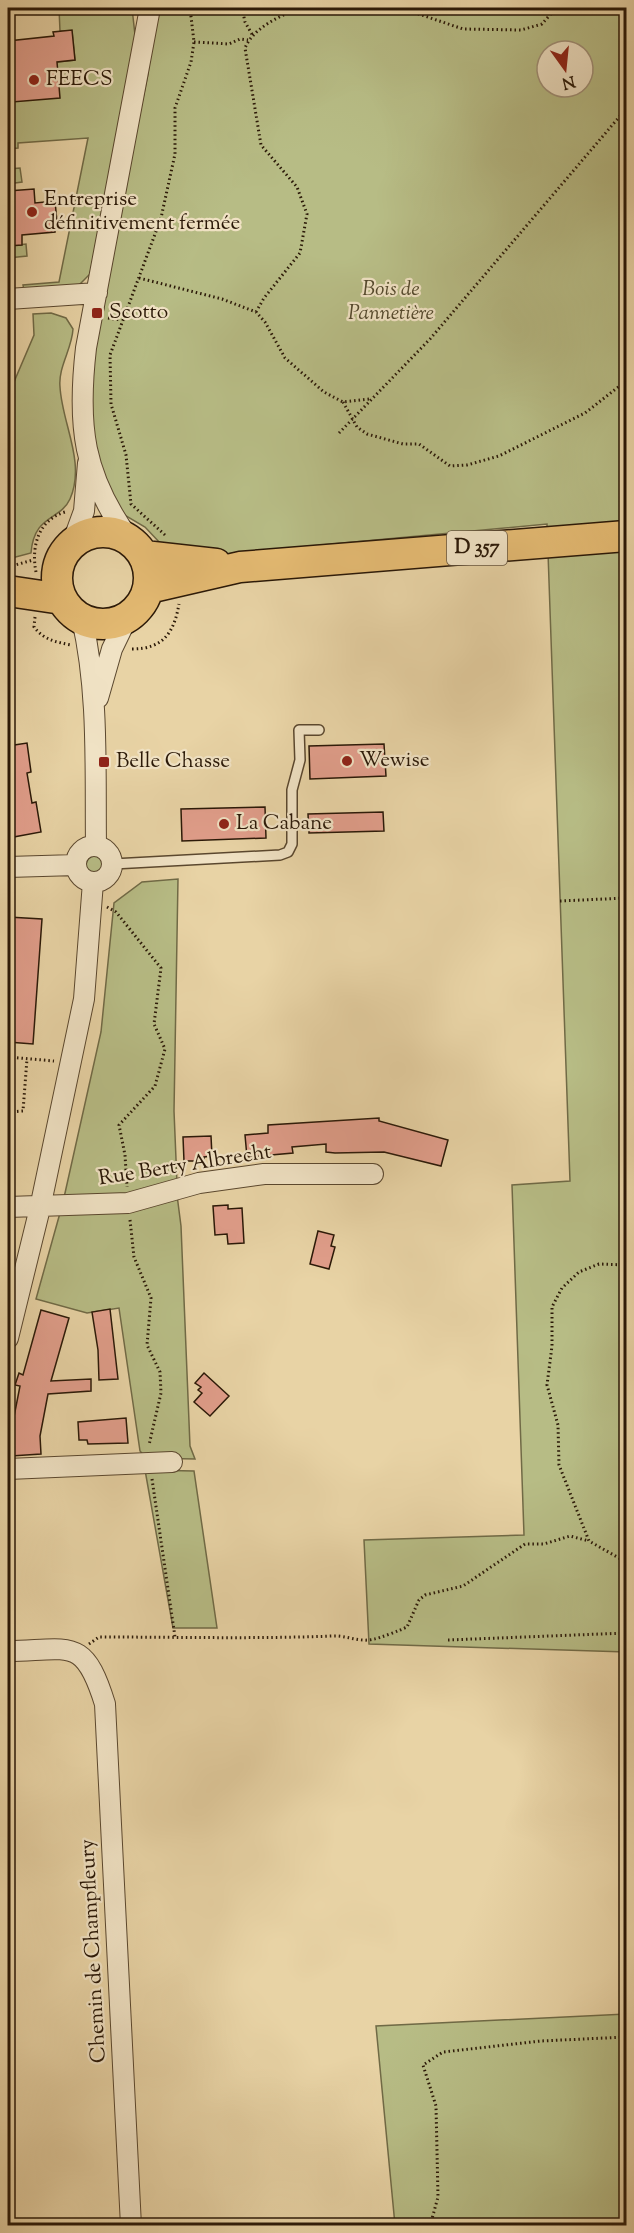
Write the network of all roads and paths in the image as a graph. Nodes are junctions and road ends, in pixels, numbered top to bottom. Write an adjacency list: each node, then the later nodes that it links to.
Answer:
1 (136, 8): 11 (street)
2 (150, 8): 11 (street)
3 (190, 8): 10 (path)
4 (242, 8): 8 (path)
5 (300, 8): 8 (path)
6 (401, 8): 7 (path)
7 (556, 8)
8 (253, 36): 9 (path)
9 (248, 40): 10 (path); 16 (path)
10 (194, 42): 13 (path)
11 (144, 47): 14 (street)
12 (627, 109): 18 (path)
13 (139, 278): 16 (path); 27 (path)
14 (97, 293): 15 (street); 22 (street)
15 (8, 299)
16 (256, 312): 19 (path)
17 (627, 381): 20 (path)
18 (372, 399): 19 (path); 20 (path)
19 (343, 402): 20 (path)
20 (353, 419): 21 (path)
21 (339, 433)
22 (88, 458): 24 (street); 25 (street)
23 (627, 536): 27 (main road, D 357)
24 (137, 548): 25 (main road); 27 (main road)
25 (55, 556): 26 (path); 28 (main road); 30 (main road)
26 (8, 567)
27 (167, 576): 31 (main road); 32 (path)
28 (8, 581)
29 (8, 591): 30 (main road)
30 (72, 609): 31 (main road); 33 (street)
31 (127, 618): 33 (street)
32 (128, 649)
33 (94, 712): 35 (street)
34 (320, 730): 36 (lane)
35 (96, 846): 36 (street); 37 (street)
36 (113, 864): 39 (street)
37 (76, 865): 38 (street); 39 (street)
38 (8, 867)
39 (93, 890): 47 (path); 49 (street)
40 (627, 898): 41 (path)
41 (560, 901)
42 (8, 1057): 43 (path)
43 (27, 1059): 44 (path); 45 (path)
44 (59, 1062)
45 (8, 1112)
46 (373, 1174): 47 (street, Rue Berty Albrecht)
47 (128, 1203): 49 (street, Rue Berty Albrecht); 53 (path)
48 (8, 1207): 49 (street, Rue Berty Albrecht)
49 (40, 1208): 51 (street)
50 (627, 1265): 55 (path)
51 (8, 1338)
52 (172, 1462): 53 (street)
53 (149, 1463): 54 (street); 58 (path)
54 (8, 1469)
55 (589, 1541): 56 (path); 58 (path)
56 (627, 1562)
57 (627, 1633): 59 (path)
58 (175, 1637): 61 (path)
59 (448, 1640)
60 (8, 1651): 61 (street)
61 (75, 1652): 63 (street, Chemin de Champfleury)
62 (627, 2037): 64 (path)
63 (131, 2226)
64 (430, 2226)

